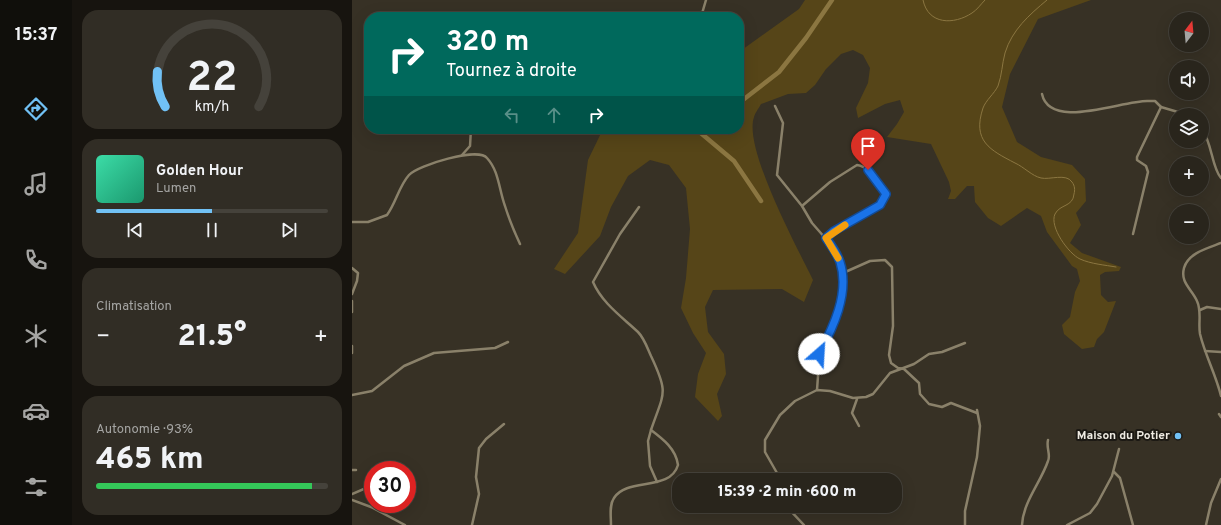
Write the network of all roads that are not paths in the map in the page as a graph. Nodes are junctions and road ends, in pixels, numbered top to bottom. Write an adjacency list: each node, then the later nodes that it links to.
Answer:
1 (706, 0): 2 (street)
2 (702, 12)
3 (1042, 94): 5 (street)
4 (775, 106): 11 (street)
5 (1161, 107): 6 (street); 14 (street)
6 (1169, 109)
7 (471, 134): 9 (street)
8 (1209, 144): 10 (street)
9 (462, 156): 13 (street); 17 (street)
10 (1221, 178)
11 (802, 206): 15 (street); 15 (street)
12 (639, 207): 38 (street)
13 (352, 222)
14 (1133, 234)
15 (826, 238): 19 (street)
16 (1221, 243): 23 (street)
17 (520, 244)
18 (352, 268): 20 (street)
19 (843, 273): 31 (street); 32 (street)
20 (352, 294)
21 (352, 301): 24 (street)
22 (1221, 309): 23 (street)
23 (1200, 310): 28 (street)
24 (352, 312)
25 (508, 342): 33 (street)
26 (965, 343): 31 (street)
27 (352, 346): 30 (street)
28 (1205, 351): 29 (street); 34 (street)
29 (1221, 352)
30 (352, 353)
31 (904, 369): 35 (street); 55 (street)
32 (817, 390): 35 (street); 44 (street)
33 (352, 395)
34 (1221, 396)
35 (858, 399): 37 (street)
36 (504, 424): 52 (street)
37 (859, 426)
38 (651, 430): 46 (street); 46 (street)
39 (1048, 440): 56 (street)
40 (1120, 449): 43 (street)
41 (352, 470): 42 (street)
42 (356, 470)
43 (1114, 472): 57 (street); 58 (street)
44 (777, 473)
45 (1221, 479): 59 (street)
46 (657, 482): 53 (street)
47 (364, 489): 48 (street)
48 (352, 494)
49 (352, 500): 51 (street)
50 (793, 513): 54 (street)
51 (405, 525)
52 (472, 525)
53 (611, 525)
54 (804, 525)
55 (965, 525)
56 (1022, 525)
57 (1067, 525)
58 (1133, 525)
59 (1206, 525)

